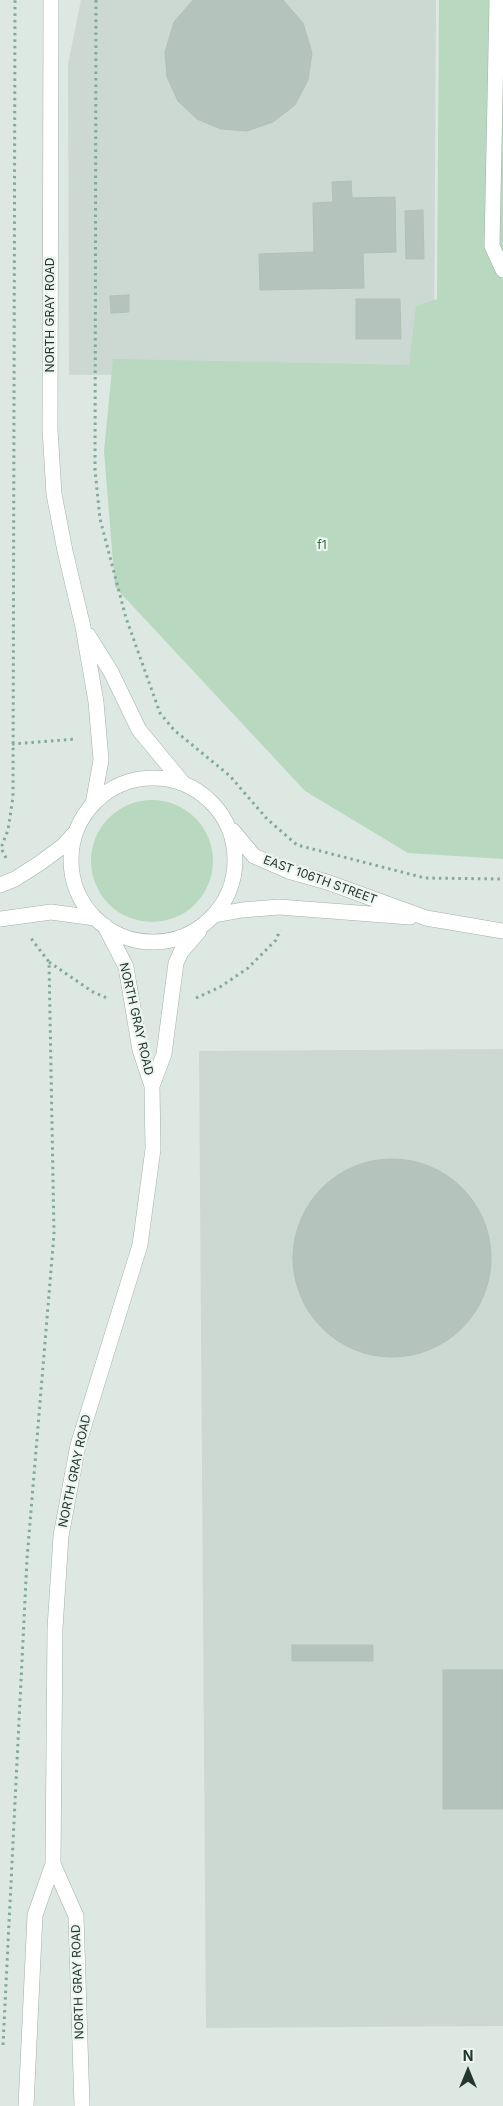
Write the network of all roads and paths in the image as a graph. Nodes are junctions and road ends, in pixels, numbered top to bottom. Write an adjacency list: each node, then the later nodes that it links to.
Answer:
1 (15, 0): 8 (path)
2 (51, 0): 6 (street, NORTH GRAY ROAD)
3 (96, 0): 15 (path)
4 (497, 0): 5 (street)
5 (503, 270)
6 (83, 627): 9 (street, NORTH GRAY ROAD); 10 (street, NORTH GRAY ROAD)
7 (78, 739): 8 (path)
8 (12, 744): 13 (path)
9 (183, 783): 10 (street); 11 (street)
10 (92, 804): 12 (street)
11 (228, 824): 17 (street, EAST 106TH STREET); 19 (street)
12 (75, 833): 16 (street); 21 (street)
13 (1, 848): 14 (path)
14 (8, 861)
15 (503, 879)
16 (0, 885)
17 (426, 918): 19 (street, EAST 106TH STREET); 22 (street, EAST 106TH STREET)
18 (0, 919): 21 (street)
19 (210, 919): 21 (street); 27 (street, NORTH GRAY ROAD)
20 (279, 920): 26 (path)
21 (100, 922): 27 (street, NORTH GRAY ROAD)
22 (503, 931)
23 (29, 935): 24 (path)
24 (49, 962): 25 (path); 29 (path)
25 (112, 999)
26 (190, 999)
27 (152, 1086): 28 (street, NORTH GRAY ROAD)
28 (53, 1864): 30 (street, NORTH GRAY ROAD); 31 (street, NORTH GRAY ROAD)
29 (3, 2052)
30 (26, 2106)
31 (82, 2106)

